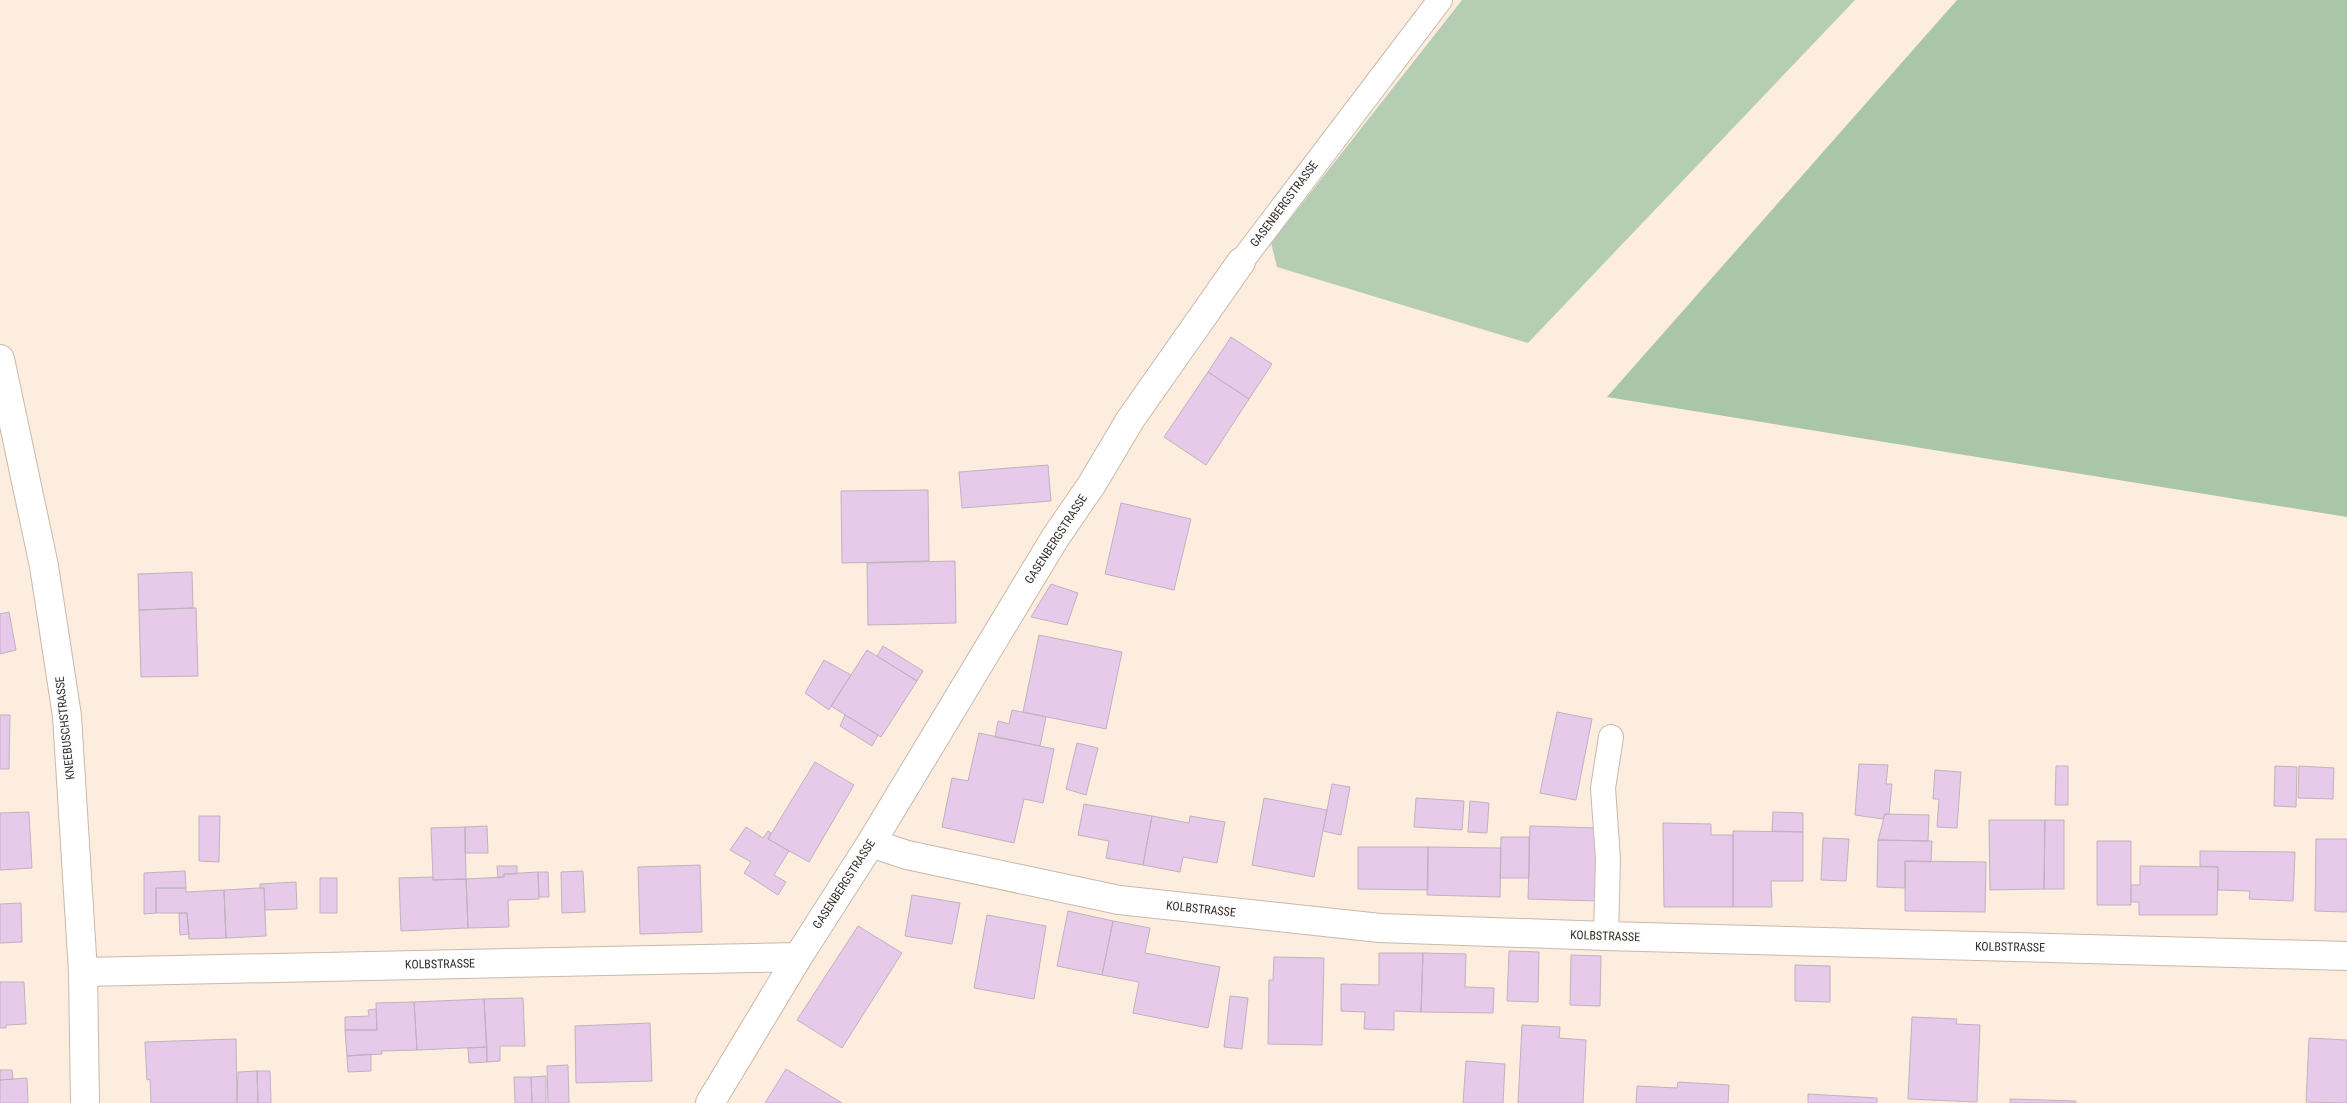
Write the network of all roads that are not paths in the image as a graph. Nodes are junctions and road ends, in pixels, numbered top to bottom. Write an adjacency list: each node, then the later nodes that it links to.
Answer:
1 (1440, 0): 2 (lane, GASENBERGSTRASSE)
2 (1242, 262): 5 (street, GASENBERGSTRASSE)
3 (0, 359): 9 (street, KNEEBUSCHSTRASSE)
4 (1610, 737): 6 (lane)
5 (871, 843): 6 (street, KOLBSTRASSE); 8 (street, GASENBERGSTRASSE)
6 (1606, 936): 7 (street, KOLBSTRASSE)
7 (2347, 956)
8 (798, 957): 9 (street, KOLBSTRASSE); 11 (street, GASENBERGSTRASSE)
9 (83, 972): 10 (street, KNEEBUSCHSTRASSE)
10 (85, 1103)
11 (710, 1103)

